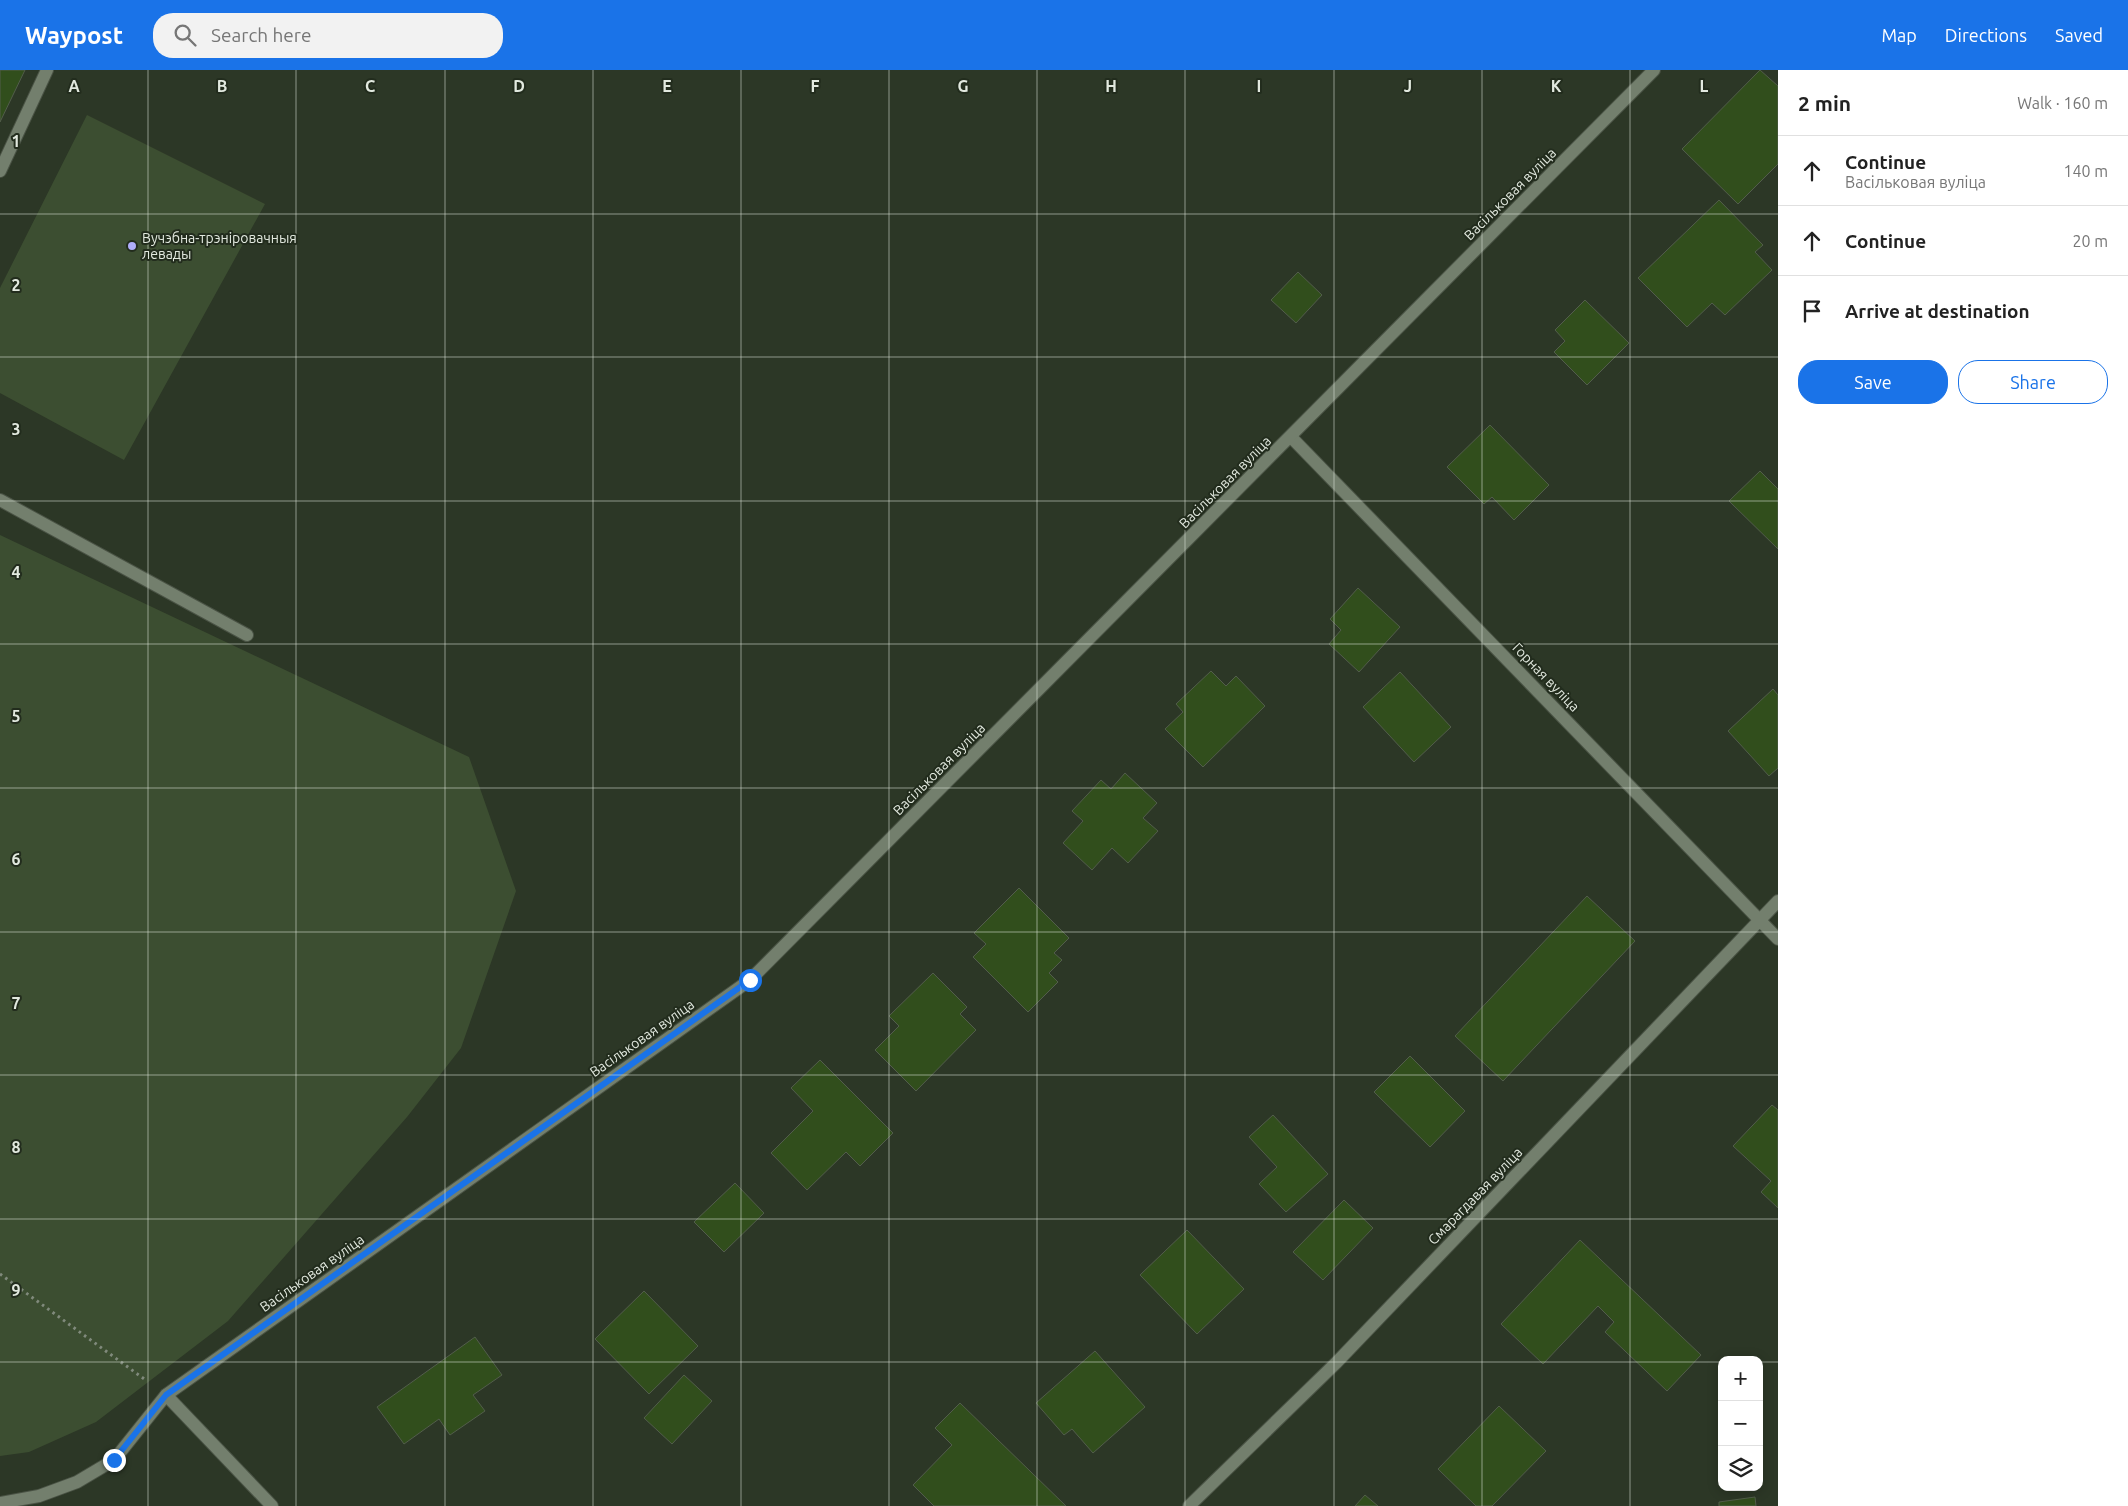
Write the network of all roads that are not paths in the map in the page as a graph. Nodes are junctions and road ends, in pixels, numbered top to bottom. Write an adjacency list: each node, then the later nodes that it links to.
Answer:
1 (47, 70): 3 (street)
2 (1654, 70): 4 (street, Васільковая вуліца)
3 (0, 170)
4 (1291, 437): 8 (street, Горная вуліца); 10 (street, Васільковая вуліца)
5 (0, 500): 6 (street)
6 (247, 635)
7 (1778, 901): 8 (street, Смарагдавая вуліца)
8 (1760, 920): 9 (street, Горная вуліца); 13 (street, Смарагдавая вуліца)
9 (1778, 939)
10 (166, 1395): 11 (street, Васільковая вуліца); 12 (street)
11 (0, 1503)
12 (272, 1506)
13 (1189, 1506)

